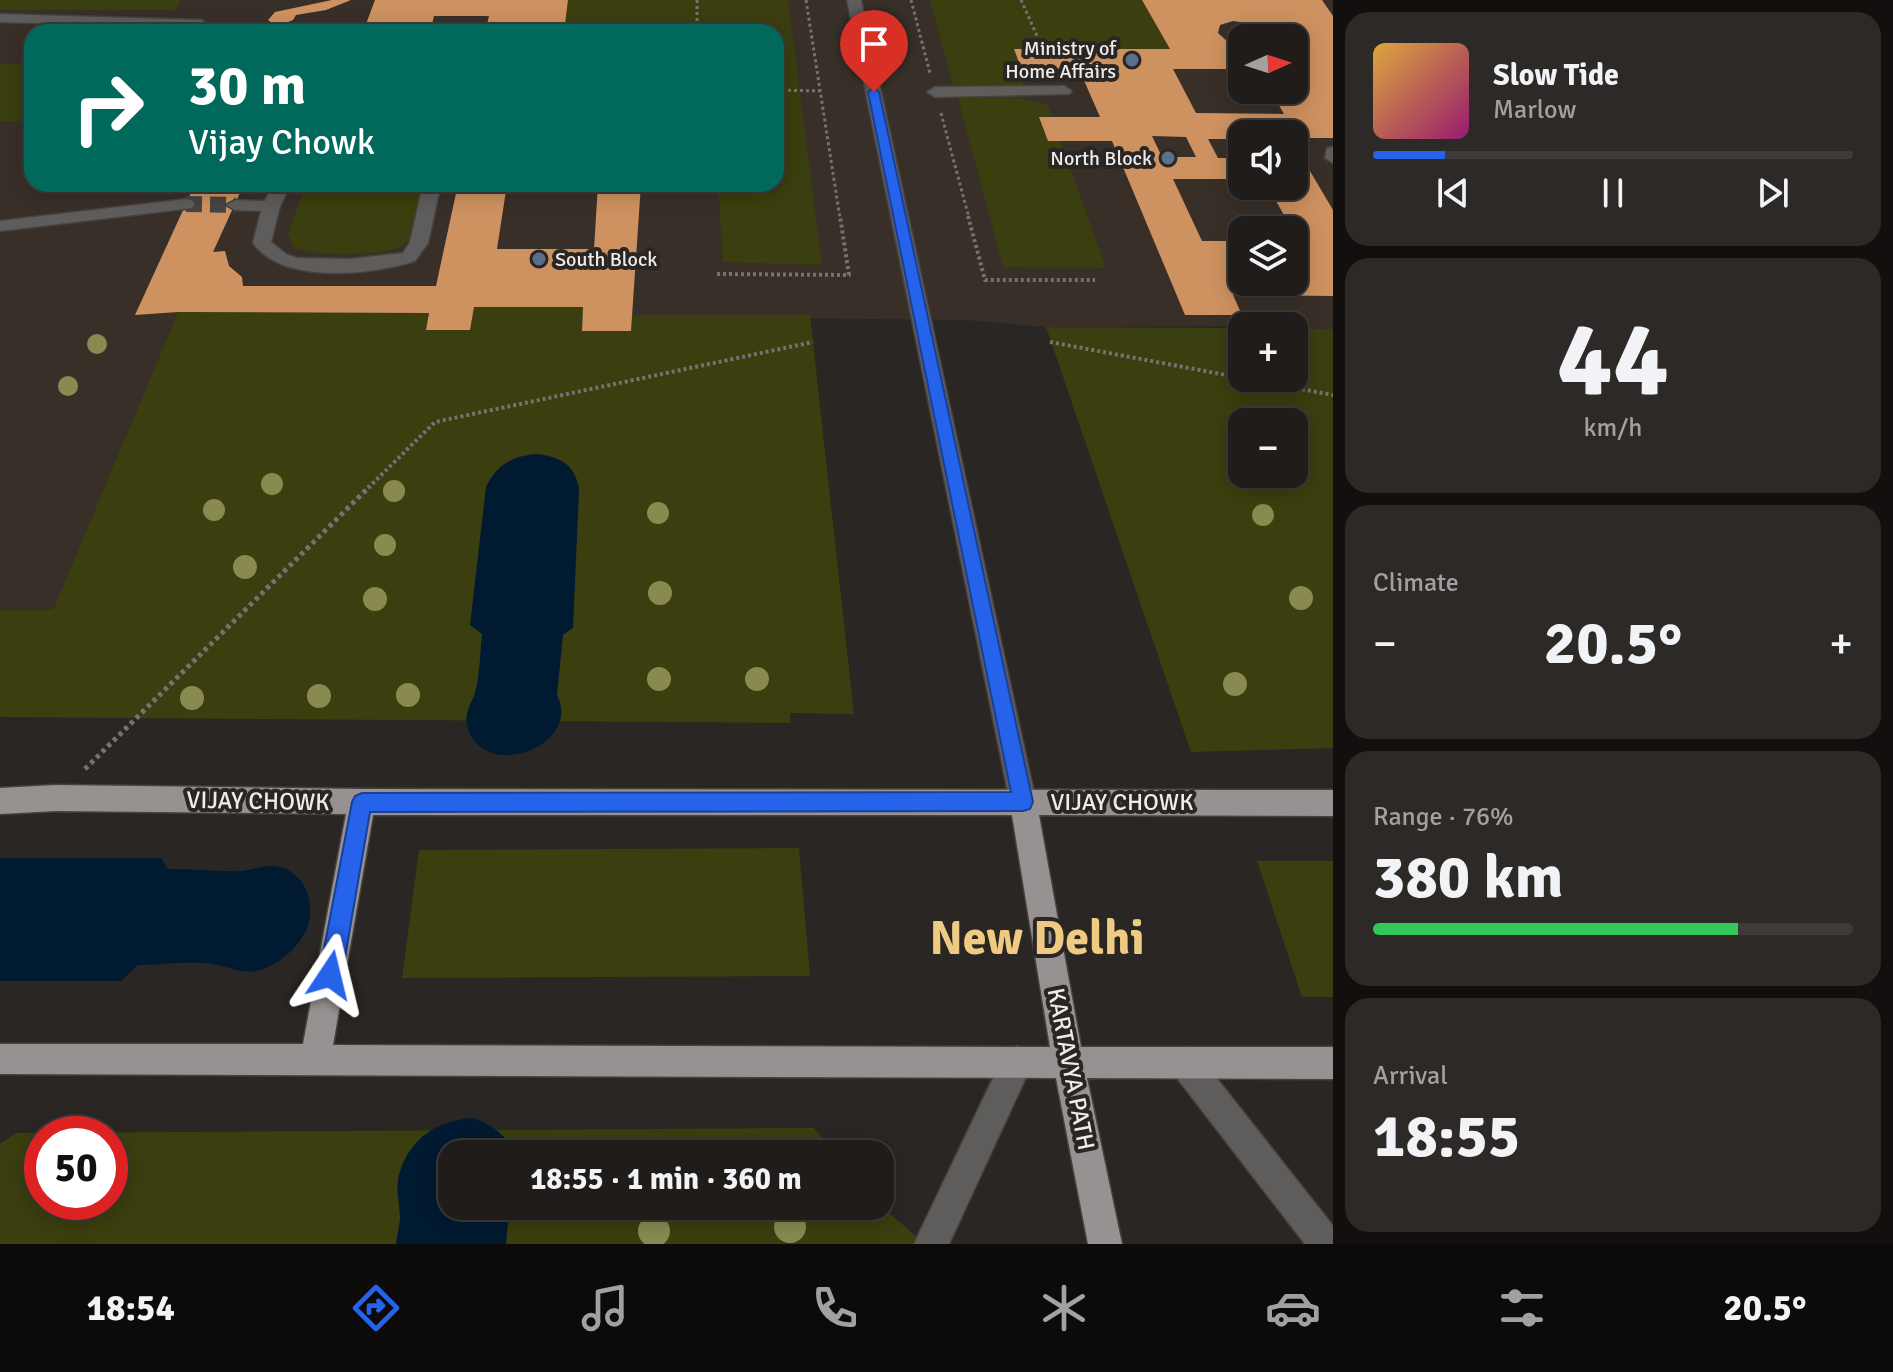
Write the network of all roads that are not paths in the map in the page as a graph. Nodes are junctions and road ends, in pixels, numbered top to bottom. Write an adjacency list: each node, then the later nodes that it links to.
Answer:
1 (854, 0): 16 (street, KARTAVYA PATH)
2 (0, 18): 3 (street)
3 (201, 24)
4 (1064, 91): 5 (street)
5 (935, 92)
6 (1333, 152): 7 (street)
7 (1333, 158)
8 (278, 192): 12 (street)
9 (430, 192): 12 (street)
10 (186, 204): 13 (street)
11 (235, 205): 12 (street)
12 (271, 206)
13 (3, 226)
14 (0, 801): 15 (main road, VIJAY CHOWK)
15 (362, 802): 16 (main road, VIJAY CHOWK); 19 (main road)
16 (1023, 802): 17 (main road, VIJAY CHOWK); 21 (main road, KARTAVYA PATH)
17 (1333, 803)
18 (0, 1059): 19 (main road)
19 (315, 1061): 20 (main road)
20 (1017, 1062): 21 (main road); 24 (street)
21 (1068, 1062): 22 (main road); 25 (main road, KARTAVYA PATH)
22 (1185, 1063): 23 (main road); 26 (street)
23 (1333, 1063)
24 (931, 1244)
25 (1105, 1244)
26 (1326, 1244)

